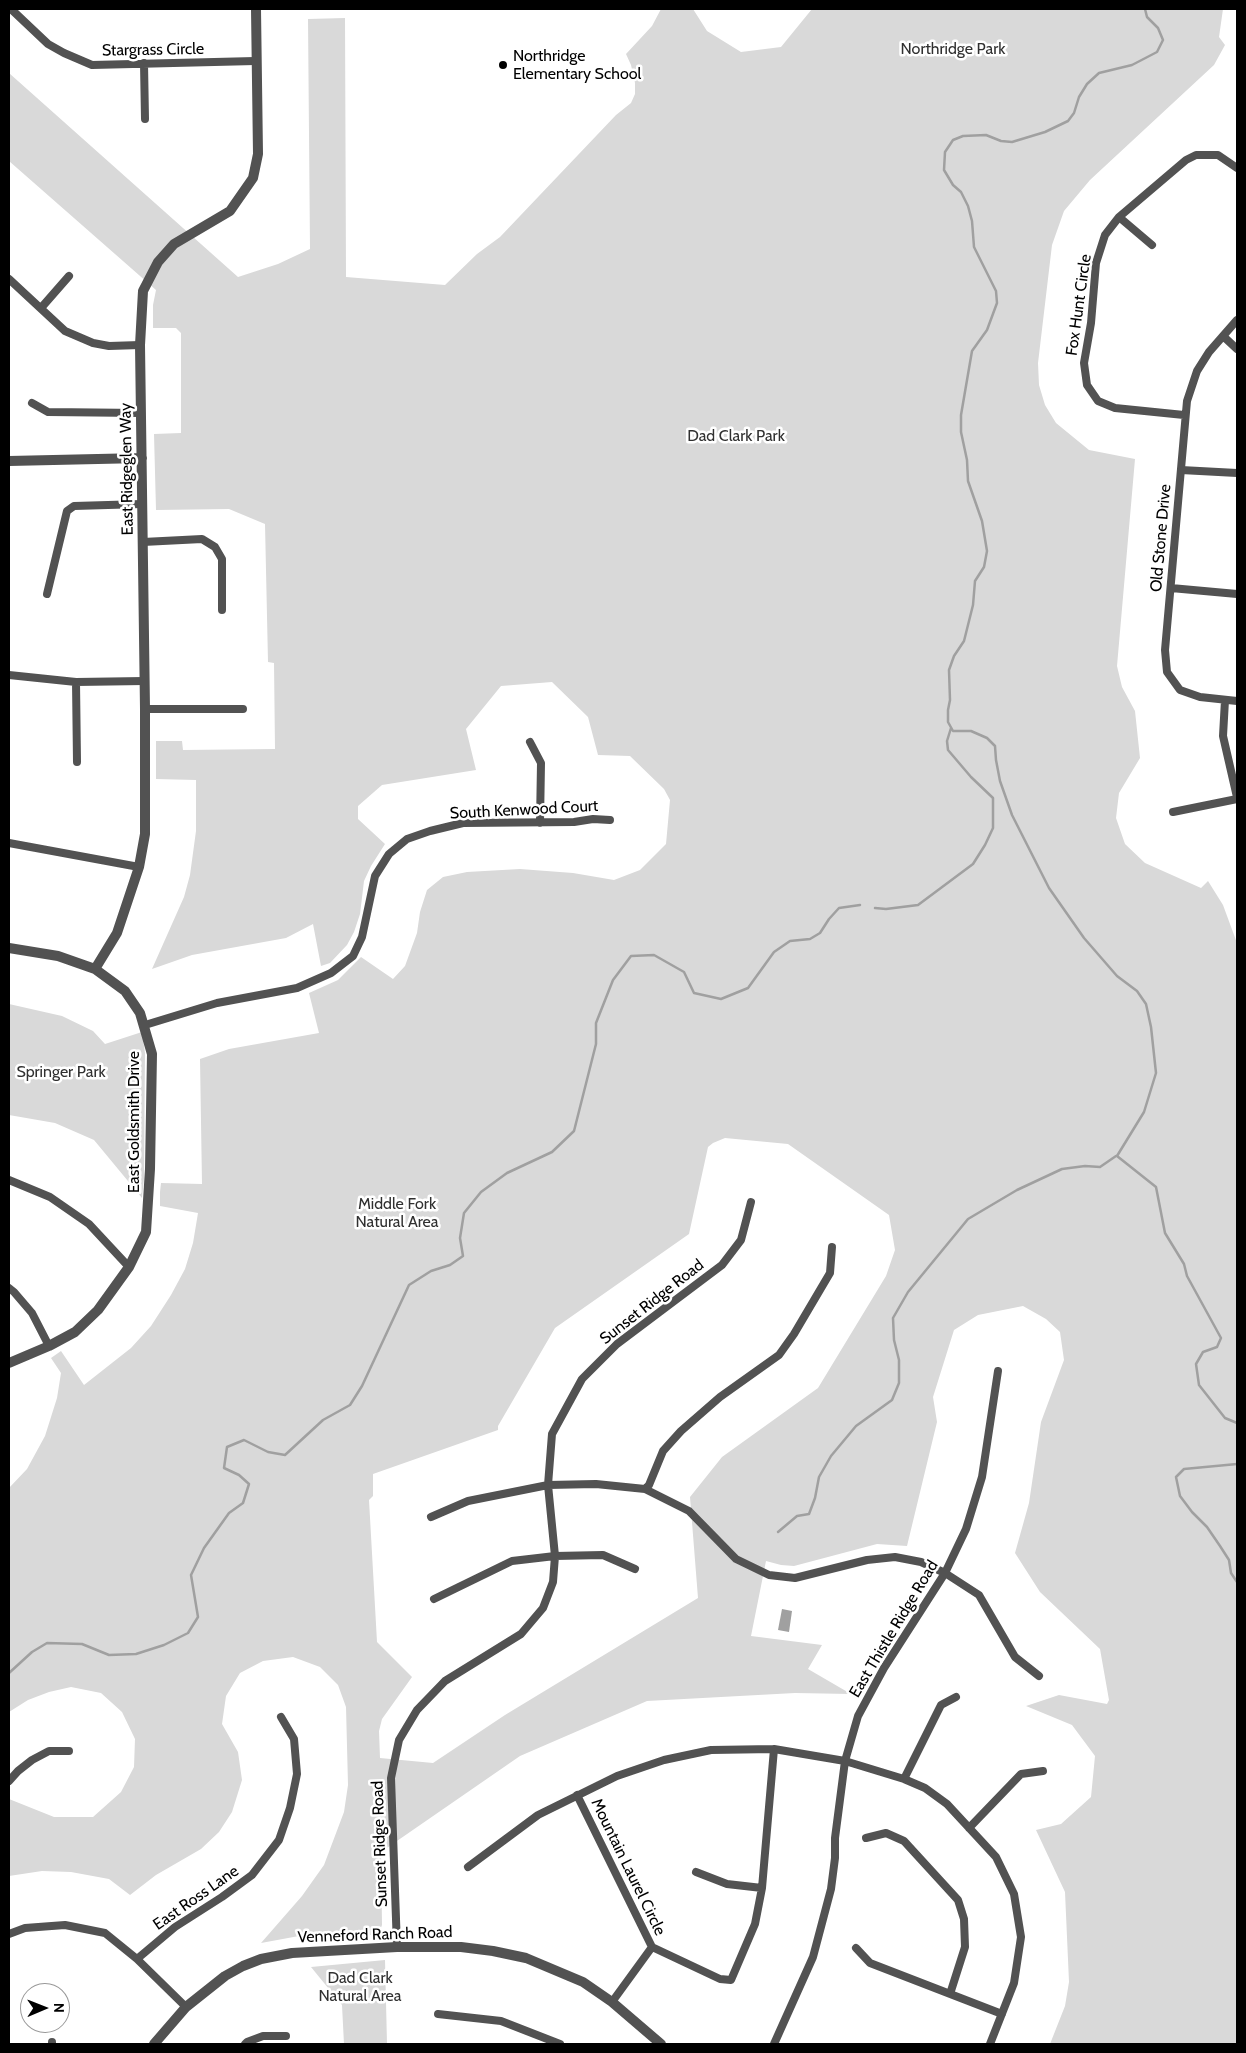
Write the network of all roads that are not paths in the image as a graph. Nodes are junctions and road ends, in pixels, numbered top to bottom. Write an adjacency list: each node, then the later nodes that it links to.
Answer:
1 (11, 9): 4 (street, Stargrass Circle)
2 (256, 9): 3 (street, East Ridgeglen Way)
3 (255, 61): 4 (street, Stargrass Circle); 14 (street, East Ridgeglen Way)
4 (144, 63): 5 (street)
5 (145, 119)
6 (1237, 168): 7 (street, Fox Hunt Circle)
7 (1119, 218): 8 (street); 18 (street, Fox Hunt Circle)
8 (1152, 245)
9 (69, 276): 11 (street)
10 (9, 280): 11 (street)
11 (41, 308): 14 (street)
12 (1237, 320): 13 (street, Old Stone Drive)
13 (1223, 336): 15 (street); 18 (street, Old Stone Drive)
14 (140, 345): 17 (street, East Ridgeglen Way)
15 (1237, 349)
16 (32, 403): 17 (street)
17 (141, 413): 19 (street, East Ridgeglen Way)
18 (1184, 415): 21 (street, Old Stone Drive)
19 (142, 458): 20 (street); 23 (street, East Ridgeglen Way)
20 (9, 461)
21 (1181, 470): 22 (street); 25 (street, Old Stone Drive)
22 (1237, 473)
23 (142, 504): 24 (street, East Ridgeglen Way); 26 (street)
24 (142, 542): 28 (street); 30 (street, East Ridgeglen Way)
25 (1171, 588): 27 (street); 32 (street, Old Stone Drive)
26 (47, 594)
27 (1237, 594)
28 (222, 610)
29 (9, 675): 31 (street)
30 (144, 681): 31 (street); 34 (street, East Ridgeglen Way)
31 (76, 682): 37 (street)
32 (1225, 700): 33 (street, Old Stone Drive); 38 (street)
33 (1237, 701)
34 (145, 709): 35 (street); 43 (street, East Ridgeglen Way)
35 (243, 709)
36 (530, 742): 41 (street)
37 (77, 762)
38 (1237, 798): 39 (street)
39 (1173, 812)
40 (610, 820): 41 (street, South Kenwood Court)
41 (540, 823): 46 (street, South Kenwood Court)
42 (9, 843): 43 (street)
43 (139, 867): 45 (street, East Ridgeglen Way)
44 (9, 948): 45 (street, East Goldsmith Drive)
45 (95, 969): 46 (street, East Goldsmith Drive)
46 (145, 1025): 50 (street, East Goldsmith Drive)
47 (9, 1180): 50 (street)
48 (751, 1202): 55 (street, Sunset Ridge Road)
49 (832, 1247): 56 (street)
50 (129, 1266): 52 (street, East Goldsmith Drive)
51 (9, 1288): 52 (street)
52 (49, 1346): 53 (street, East Goldsmith Drive)
53 (9, 1363)
54 (998, 1370): 60 (street, East Thistle Ridge Road)
55 (548, 1485): 56 (street); 57 (street); 58 (street, Sunset Ridge Road)
56 (645, 1489): 60 (street)
57 (431, 1517)
58 (555, 1556): 59 (street); 61 (street); 78 (street, Sunset Ridge Road)
59 (635, 1568)
60 (945, 1573): 62 (street); 67 (street, East Thistle Ridge Road)
61 (434, 1600)
62 (1039, 1676)
63 (956, 1697): 69 (street)
64 (281, 1717): 81 (street, East Ross Lane)
65 (774, 1749): 67 (street); 71 (street); 76 (street)
66 (69, 1751): 70 (street)
67 (844, 1761): 69 (street); 92 (street, East Thistle Ridge Road)
68 (1042, 1771): 72 (street)
69 (904, 1779): 72 (street)
70 (9, 1781)
71 (577, 1795): 74 (street); 79 (street, Mountain Laurel Circle)
72 (969, 1828): 86 (street)
73 (866, 1838): 82 (street)
74 (468, 1867)
75 (696, 1872): 76 (street)
76 (762, 1888): 79 (street, Mountain Laurel Circle)
77 (9, 1934): 81 (street)
78 (397, 1947): 83 (street, Venneford Ranch Road); 84 (street, Venneford Ranch Road)
79 (652, 1947): 83 (street)
80 (856, 1948): 82 (street)
81 (137, 1959): 84 (street)
82 (950, 1994): 86 (street)
83 (612, 2002): 91 (street, Venneford Ranch Road)
84 (186, 2007): 88 (street, Venneford Ranch Road)
85 (438, 2014): 90 (street)
86 (1002, 2014): 93 (street)
87 (286, 2036): 89 (street)
88 (154, 2044)
89 (245, 2044)
90 (560, 2044)
91 (661, 2044)
92 (774, 2044)
93 (990, 2044)

